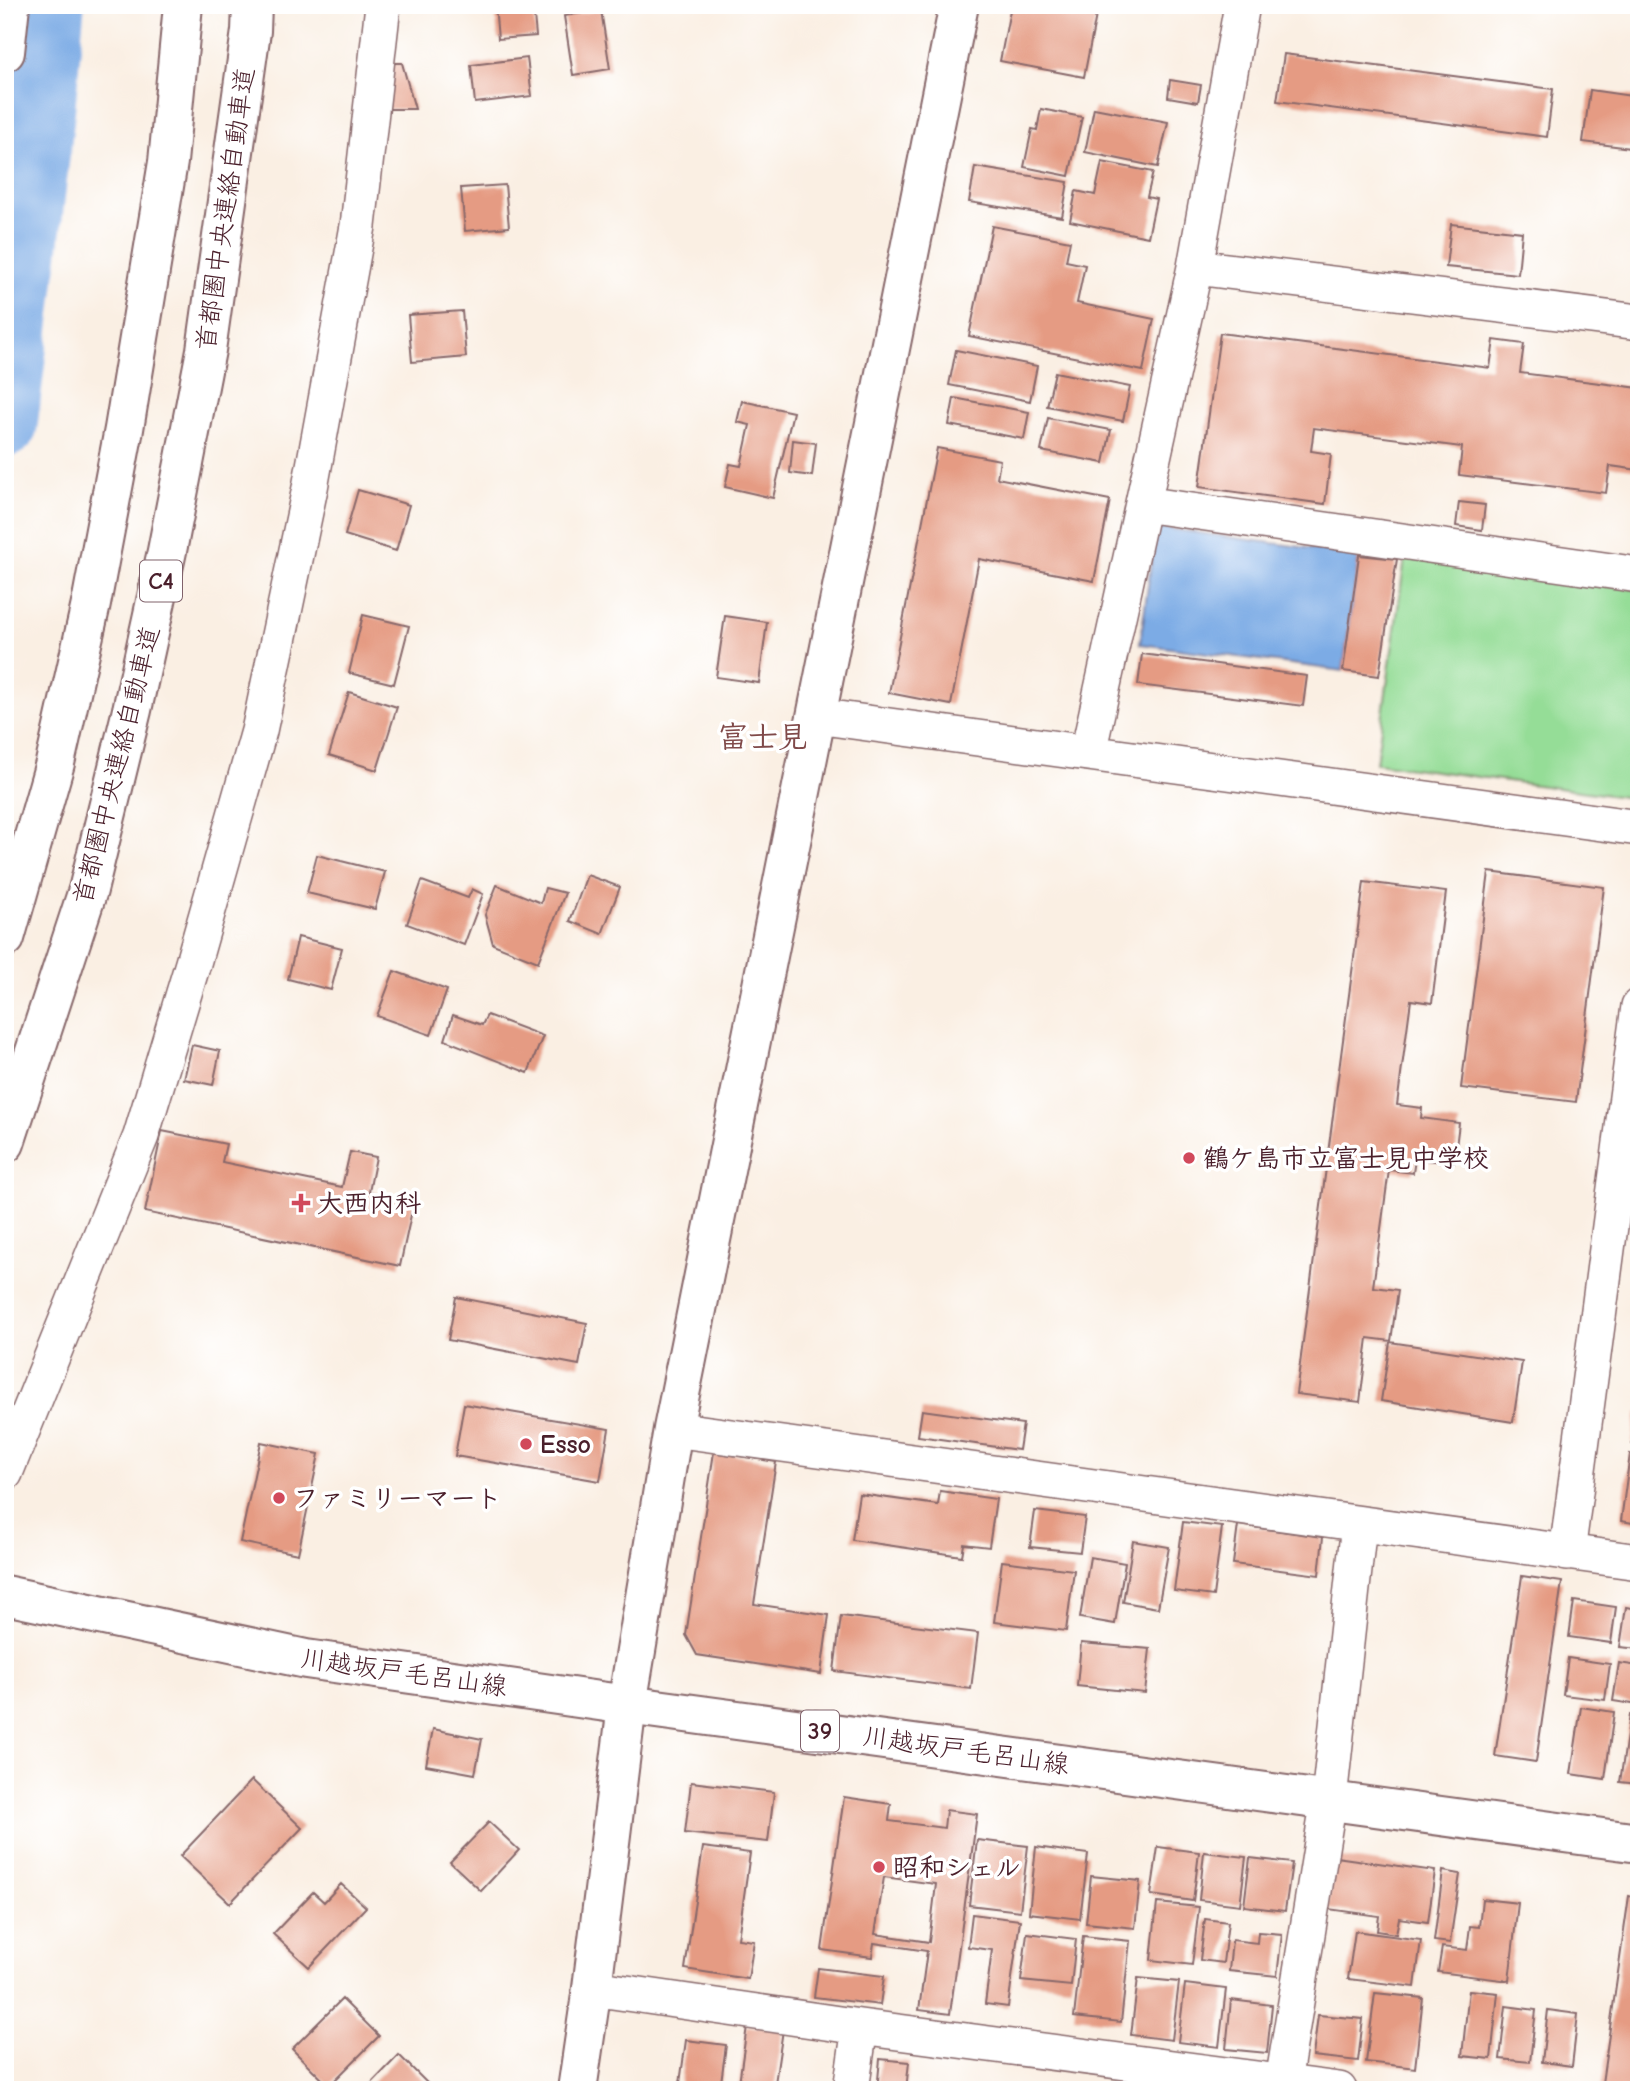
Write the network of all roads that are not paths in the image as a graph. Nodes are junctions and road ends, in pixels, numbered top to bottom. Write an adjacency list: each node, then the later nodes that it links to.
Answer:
1 (10, 5): 7 (main road)
2 (183, 5): 15 (main road)
3 (252, 5): 17 (main road, 首都圏中央連絡自動車道 / C4)
4 (383, 5): 19 (street)
5 (959, 5): 12 (main road)
6 (1242, 5): 8 (street)
7 (5, 52)
8 (1195, 267): 9 (street); 10 (street)
9 (1639, 322)
10 (1143, 504): 11 (street); 13 (street)
11 (1639, 575)
12 (816, 716): 13 (street); 18 (main road)
13 (1088, 753): 14 (street)
14 (1639, 828)
15 (5, 938)
16 (1639, 1006): 21 (street)
17 (5, 1143)
18 (673, 1429): 20 (street); 24 (main road)
19 (5, 1473)
20 (1359, 1524): 21 (street); 25 (street)
21 (1567, 1553): 22 (street)
22 (1639, 1562)
23 (5, 1595): 24 (main road, 川越坂戸毛呂山線 / 39)
24 (627, 1705): 25 (main road, 川越坂戸毛呂山線 / 39); 27 (main road)
25 (1329, 1799): 26 (main road, 川越坂戸毛呂山線 / 39); 29 (street)
26 (1639, 1843)
27 (593, 1988): 28 (street); 30 (main road)
28 (860, 2027): 29 (street); 31 (street)
29 (1283, 2082): 32 (street)
30 (577, 2090)
31 (851, 2090)
32 (1339, 2090)

